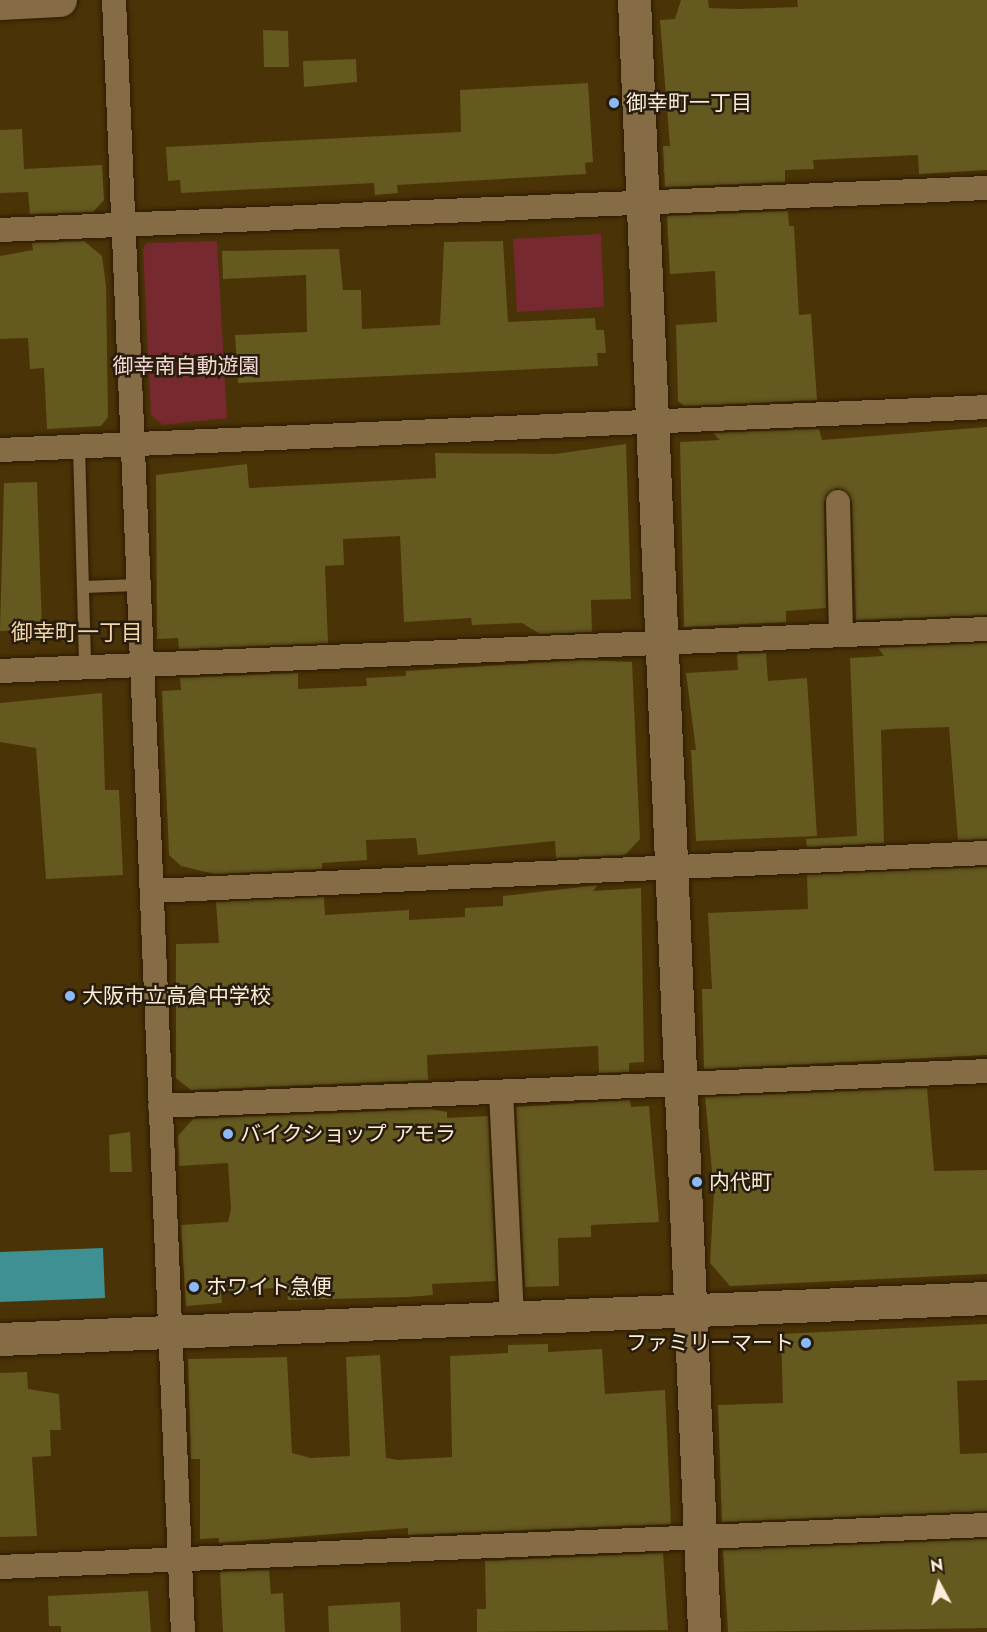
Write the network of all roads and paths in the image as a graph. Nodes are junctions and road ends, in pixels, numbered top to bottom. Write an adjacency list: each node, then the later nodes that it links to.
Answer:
1 (60, 0): 4 (street)
2 (114, 0): 7 (street)
3 (634, 0): 6 (street)
4 (0, 3)
5 (987, 188): 6 (street)
6 (643, 203): 7 (street); 10 (street)
7 (123, 225): 8 (street); 11 (street)
8 (0, 231)
9 (987, 407): 10 (street)
10 (652, 425): 11 (street); 19 (street)
11 (133, 445): 12 (street); 15 (street)
12 (79, 447): 13 (street); 16 (lane)
13 (0, 450)
14 (838, 502): 18 (street)
15 (138, 585): 16 (lane); 20 (street)
16 (83, 587): 21 (lane)
17 (987, 629): 18 (street)
18 (841, 635): 19 (street)
19 (662, 643): 20 (street); 24 (street)
20 (142, 665): 21 (street); 25 (street)
21 (86, 667): 22 (street)
22 (0, 671)
23 (987, 854): 24 (street)
24 (671, 868): 25 (street); 27 (street)
25 (152, 891): 29 (street)
26 (987, 1071): 27 (street)
27 (680, 1084): 28 (street); 31 (street)
28 (501, 1092): 29 (street); 32 (street)
29 (160, 1106): 33 (street)
30 (987, 1298): 31 (street)
31 (690, 1310): 32 (street); 36 (street)
32 (512, 1318): 33 (street)
33 (170, 1333): 34 (street); 37 (street)
34 (0, 1340)
35 (987, 1525): 36 (street)
36 (700, 1537): 37 (street); 40 (street)
37 (180, 1559): 38 (street); 39 (street)
38 (0, 1567)
39 (183, 1632)
40 (704, 1632)

